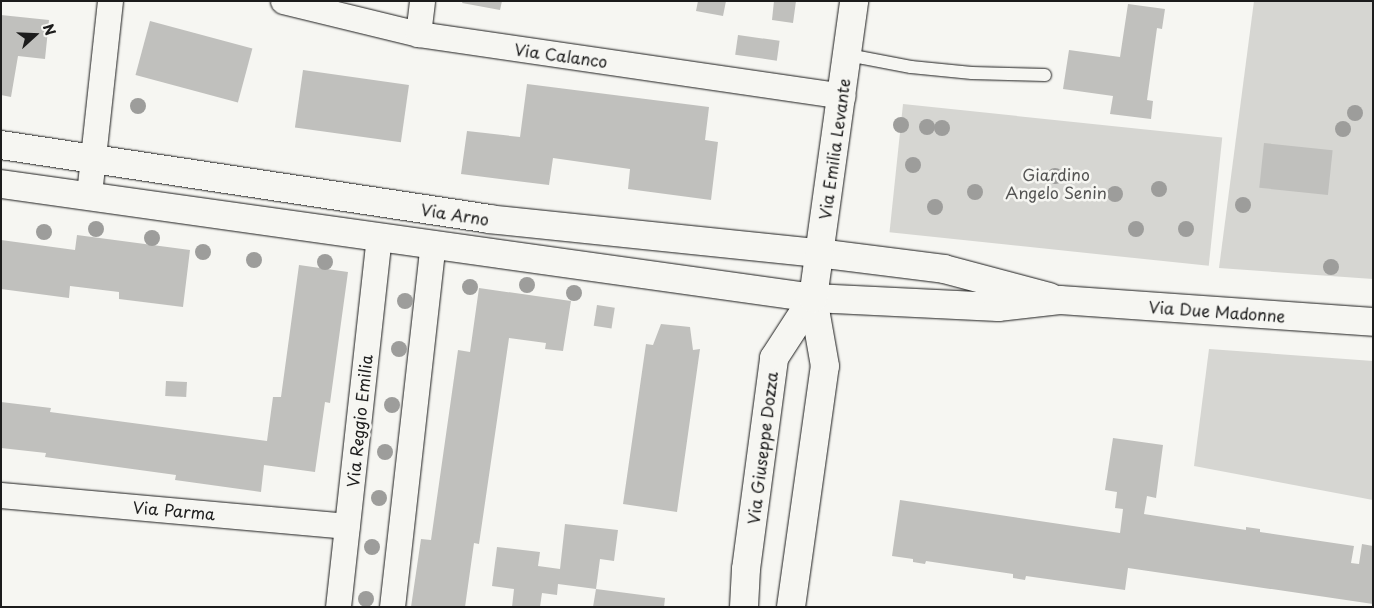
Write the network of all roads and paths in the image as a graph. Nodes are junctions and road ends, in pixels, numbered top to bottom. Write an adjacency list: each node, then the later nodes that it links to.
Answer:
1 (110, 1): 10 (street)
2 (283, 1): 5 (street, Via Calanco)
3 (422, 1): 5 (street)
4 (854, 1): 6 (main road, Via Emilia Levante)
5 (418, 34): 8 (street, Via Calanco)
6 (848, 55): 7 (lane); 8 (main road, Via Emilia Levante)
7 (1045, 75)
8 (842, 96): 15 (main road, Via Emilia Levante)
9 (1, 145): 10 (main road, Via Arno)
10 (93, 158): 12 (street); 15 (main road, Via Arno)
11 (1, 184): 12 (main road, Via Arno)
12 (89, 194): 13 (main road, Via Arno)
13 (380, 236): 14 (main road, Via Arno); 20 (street, Via Reggio Emilia)
14 (433, 243): 16 (main road, Via Arno); 23 (street)
15 (818, 253): 16 (main road, Via Emilia Levante); 17 (main road, Via Due Madonne)
16 (813, 298): 17 (main road, Via Due Madonne); 21 (main road); 24 (main road, Via Giuseppe Dozza)
17 (1060, 300): 18 (main road, Via Due Madonne)
18 (1373, 322)
19 (1, 495): 20 (street, Via Parma)
20 (347, 526): 22 (street, Via Reggio Emilia)
21 (789, 601)
22 (338, 607)
23 (392, 607)
24 (744, 607)

